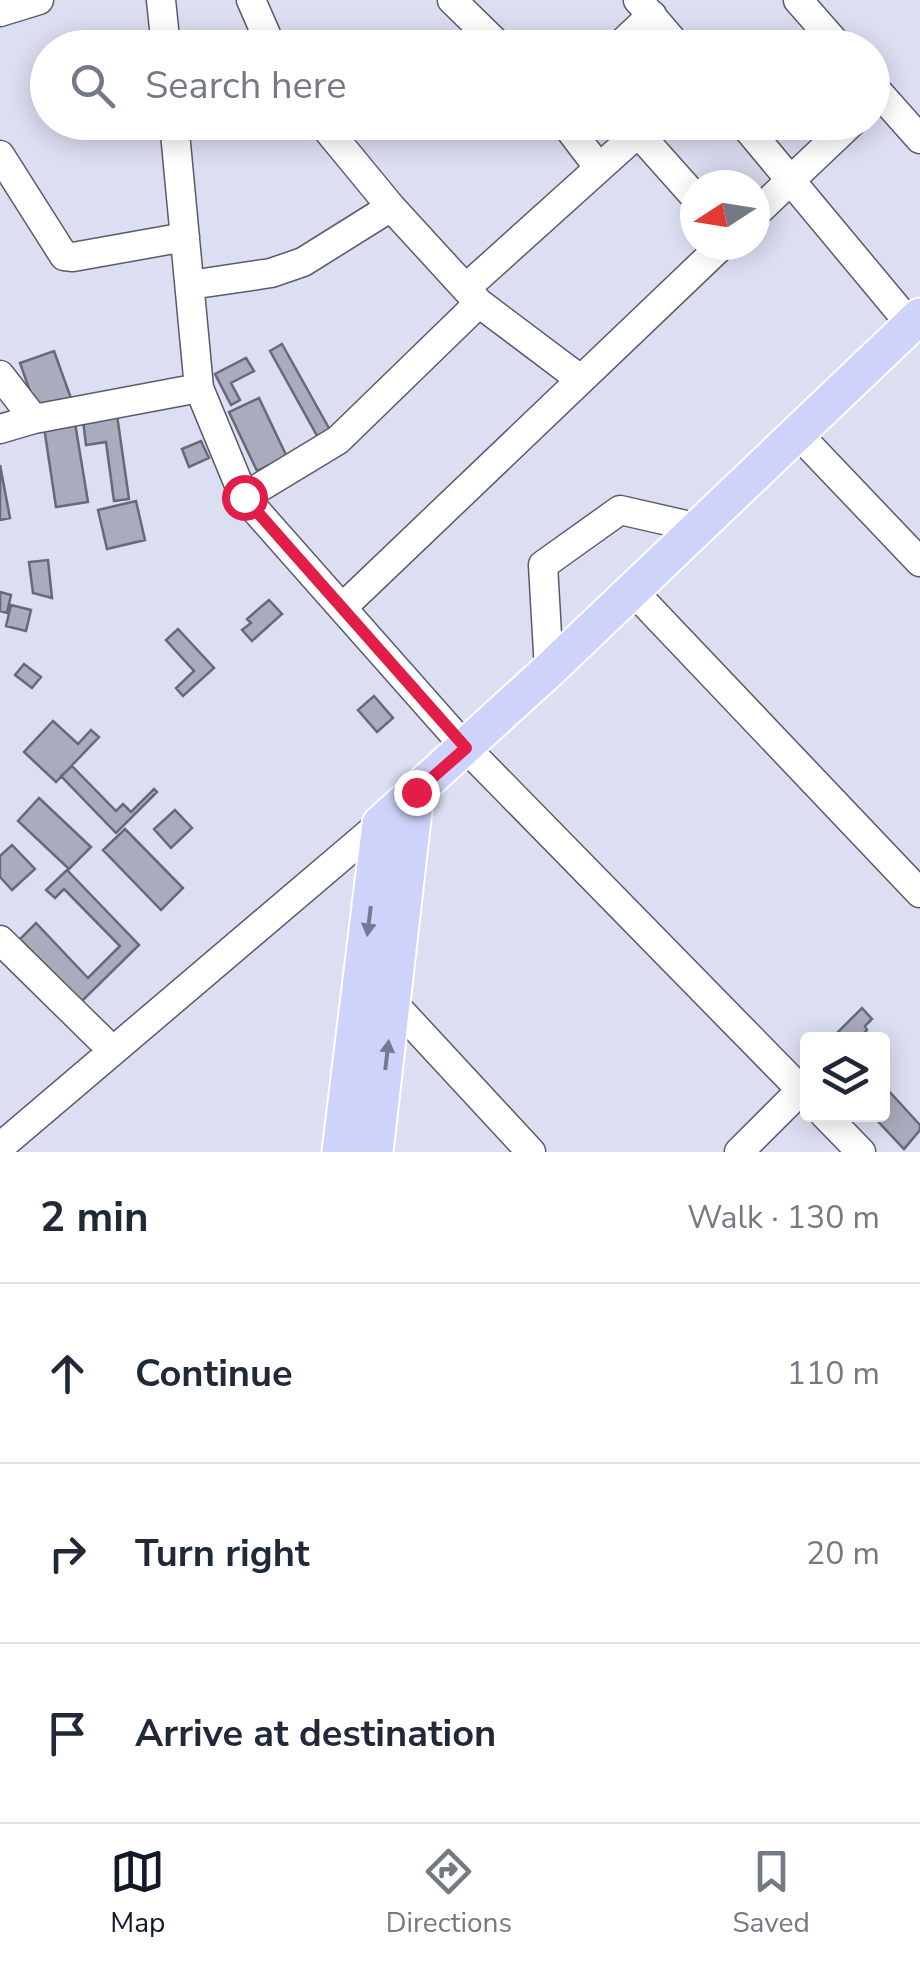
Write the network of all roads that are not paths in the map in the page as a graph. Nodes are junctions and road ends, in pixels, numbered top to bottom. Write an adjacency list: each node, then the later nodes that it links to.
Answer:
1 (38, 0): 7 (street)
2 (161, 0): 8 (street)
3 (251, 0): 9 (street)
4 (452, 0): 10 (street)
5 (798, 0): 13 (street)
6 (645, 8): 11 (street); 12 (street)
7 (0, 12)
8 (164, 30)
9 (264, 30)
10 (483, 30)
11 (630, 30)
12 (664, 30)
13 (824, 30)
14 (890, 108): 15 (street)
15 (920, 139)
16 (176, 140): 29 (street)
17 (336, 140): 28 (street)
18 (578, 140): 24 (street)
19 (630, 140): 24 (street)
20 (644, 140): 25 (street)
21 (757, 140): 26 (street)
22 (833, 140): 26 (street)
23 (0, 155): 29 (street)
24 (599, 168): 32 (street)
25 (680, 180)
26 (790, 180): 27 (street); 33 (street)
27 (770, 199)
28 (391, 208): 31 (street); 32 (street)
29 (185, 237): 31 (street)
30 (706, 260): 35 (street)
31 (190, 285): 36 (street)
32 (472, 296): 35 (street); 40 (street)
33 (915, 321): 39 (main road)
34 (0, 374): 37 (street)
35 (580, 379): 44 (street)
36 (199, 388): 37 (street); 40 (street)
37 (34, 419): 38 (street)
38 (0, 429)
39 (797, 433): 41 (main road); 42 (street)
40 (244, 497): 44 (street)
41 (699, 528): 43 (main road); 45 (street)
42 (920, 562)
43 (633, 591): 45 (main road); 49 (street)
44 (343, 607): 46 (street)
45 (549, 670): 46 (main road)
46 (466, 748): 47 (main road); 53 (street)
47 (416, 792): 48 (main road); 51 (main road)
48 (380, 824): 52 (street); 57 (main road, one-way to 57)
49 (920, 893)
50 (0, 940): 52 (street)
51 (392, 1003): 58 (main road, one-way to 51); 59 (street)
52 (114, 1051): 56 (street)
53 (800, 1090)
54 (800, 1098): 60 (street)
55 (832, 1122): 61 (street)
56 (0, 1147)
57 (340, 1152)
58 (376, 1152)
59 (530, 1152)
60 (739, 1152)
61 (861, 1152)

